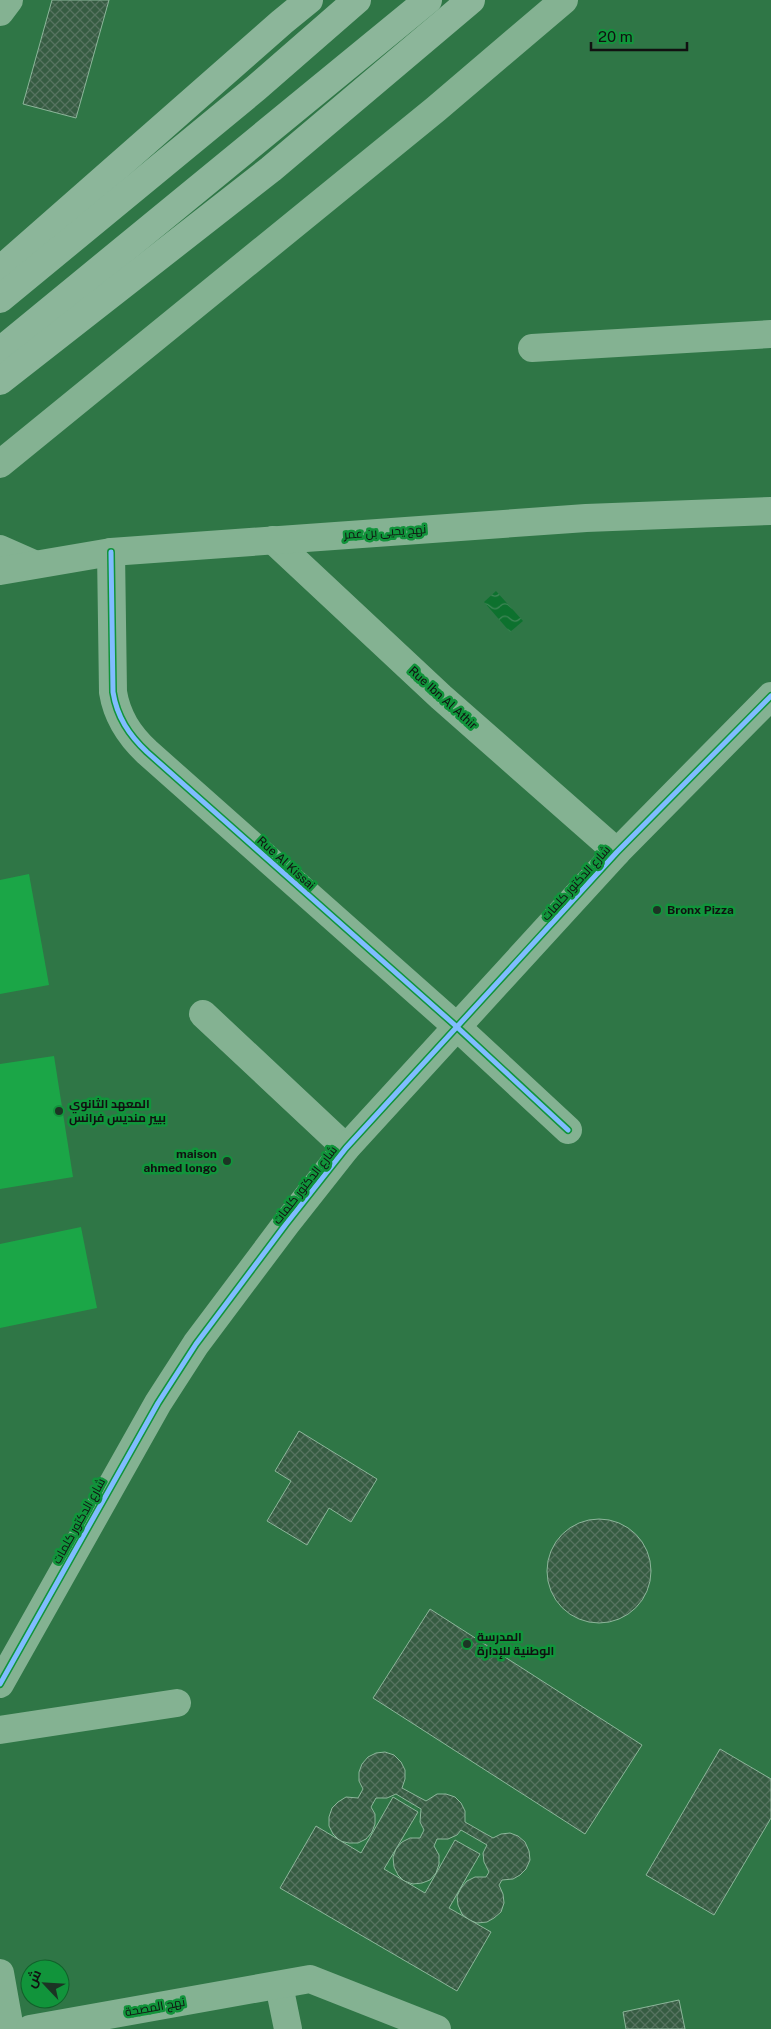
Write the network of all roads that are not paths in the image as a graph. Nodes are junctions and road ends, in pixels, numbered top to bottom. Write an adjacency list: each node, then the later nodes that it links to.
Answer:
1 (9, 0): 7 (street)
2 (309, 0): 8 (highway)
3 (357, 0): 9 (highway)
4 (428, 0): 12 (highway)
5 (471, 0): 13 (highway)
6 (564, 0): 14 (street)
7 (0, 12)
8 (0, 270)
9 (0, 299)
10 (771, 334): 11 (street)
11 (532, 348)
12 (0, 351)
13 (0, 381)
14 (0, 464)
15 (771, 511): 16 (street, نهج يحيى بن عمر)
16 (273, 540): 18 (street, نهج يحيى بن عمر); 22 (street, Rue Ibn Al Athir)
17 (0, 549): 19 (street)
18 (112, 552): 19 (street, نهج يحيى بن عمر); 24 (street, Rue Al Kissai)
19 (34, 564): 20 (street, نهج يحيى بن عمر)
20 (0, 571)
21 (771, 696): 22 (street, شارع الدكتور كلمات)
22 (617, 852): 24 (street, شارع الدكتور كلمات)
23 (203, 1014): 26 (street)
24 (457, 1027): 25 (street, Rue Al Kissai); 26 (street, شارع الدكتور كلمات)
25 (568, 1130)
26 (346, 1148): 27 (street, شارع الدكتور كلمات)
27 (0, 1684)
28 (177, 1703): 29 (street)
29 (0, 1730)
30 (0, 1974): 32 (street)
31 (279, 1985): 33 (street, نهج المصحة); 34 (street); 35 (street, نهج المصحة)
32 (10, 2029)
33 (30, 2029)
34 (288, 2029)
35 (436, 2029)

